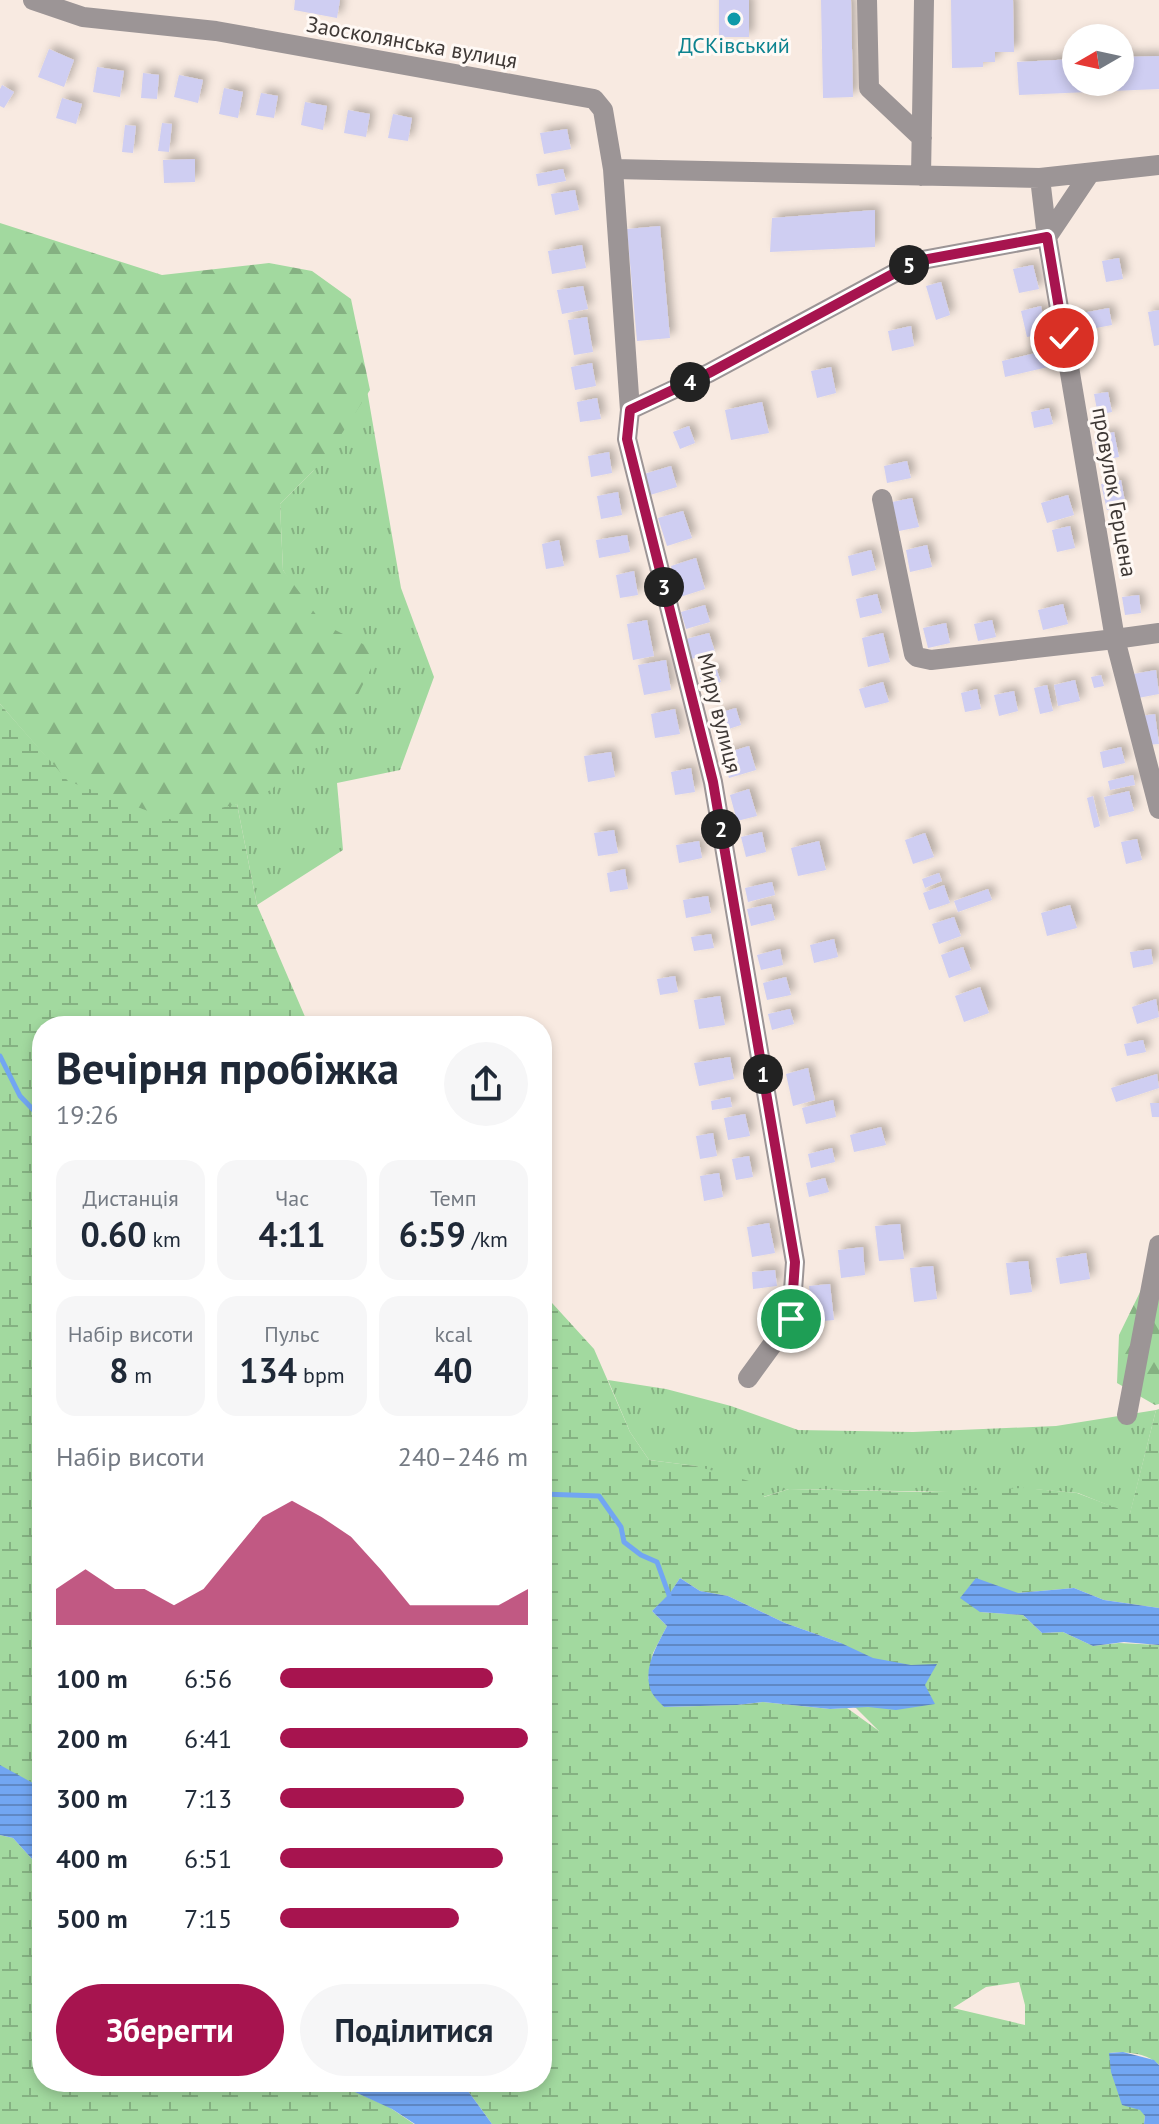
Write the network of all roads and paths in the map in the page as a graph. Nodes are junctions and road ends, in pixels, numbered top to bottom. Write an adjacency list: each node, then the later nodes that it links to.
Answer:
1 (33, 0): 4 (street, Заосколянська вулиця)
2 (867, 0): 5 (street)
3 (924, 0): 5 (street)
4 (594, 99): 7 (street, Миру вулиця)
5 (922, 138): 9 (street)
6 (1159, 165): 8 (street)
7 (613, 169): 9 (street); 12 (street, Миру вулиця)
8 (1090, 173): 10 (street); 11 (street)
9 (921, 176): 10 (street)
10 (1040, 178): 11 (street, провулок Герцена)
11 (1047, 237): 12 (street); 15 (street, провулок Герцена)
12 (630, 410): 18 (street, Миру вулиця)
13 (882, 499): 15 (street)
14 (1159, 633): 15 (street)
15 (1115, 639): 16 (street, провулок Герцена)
16 (1159, 807)
17 (1159, 1245): 19 (street)
18 (748, 1378)
19 (1127, 1415)

